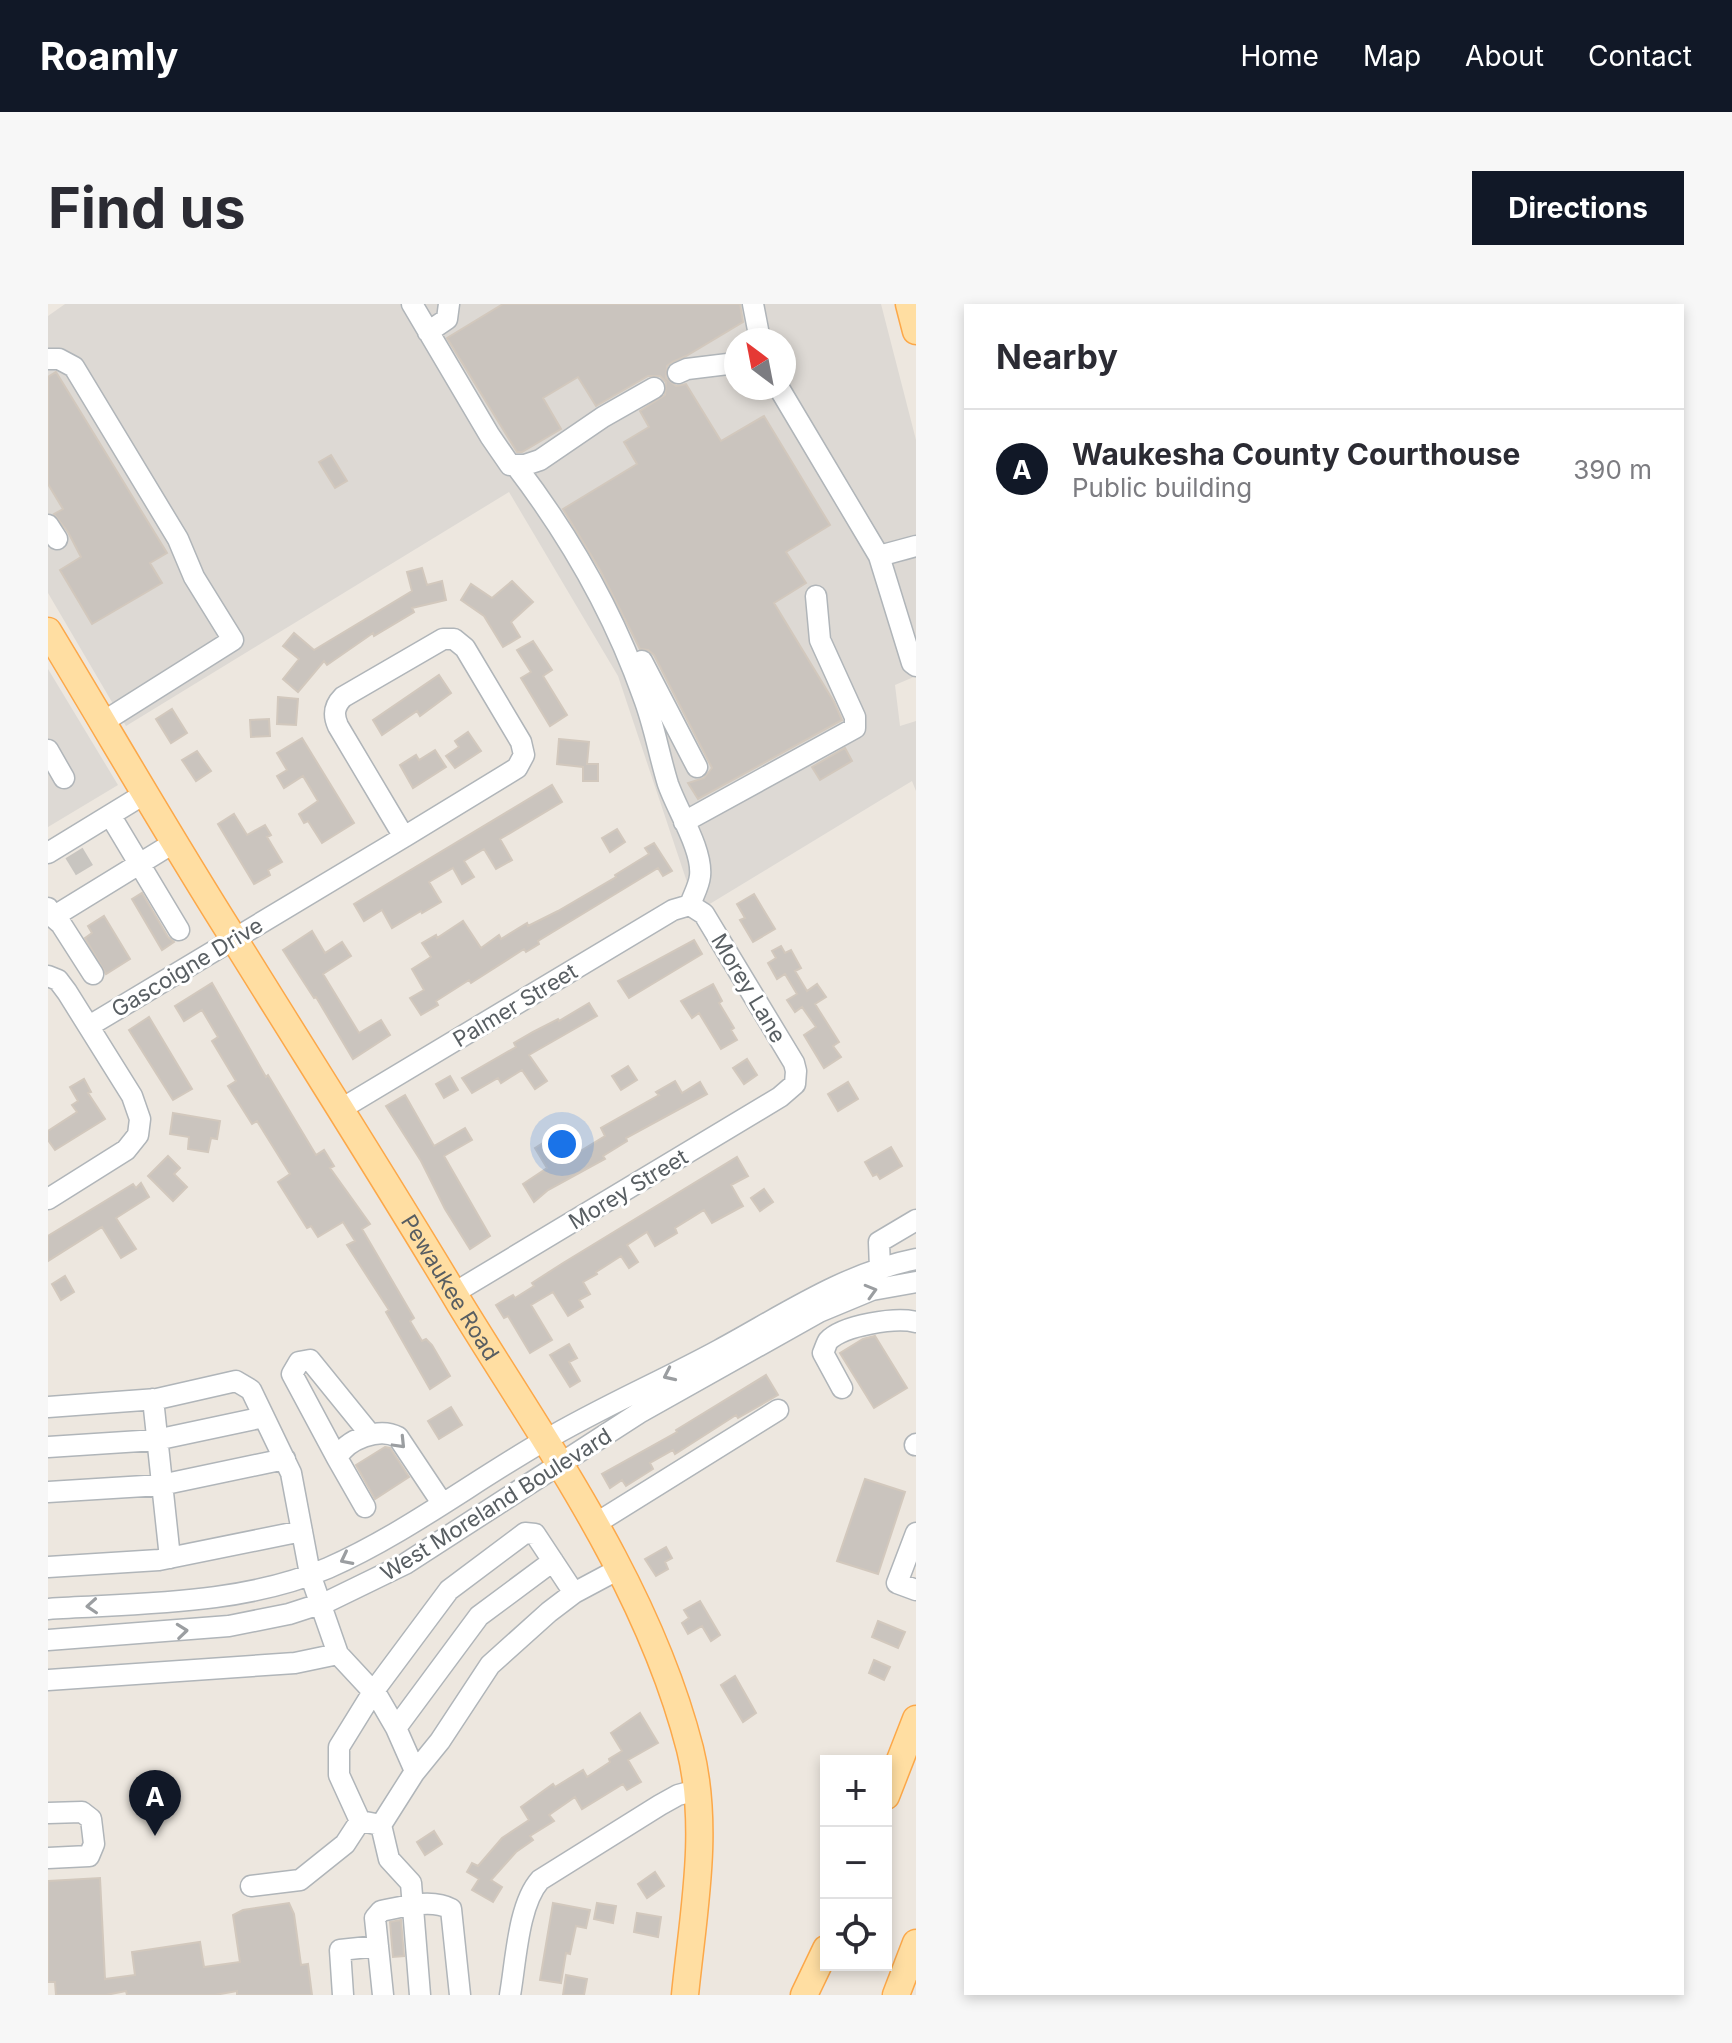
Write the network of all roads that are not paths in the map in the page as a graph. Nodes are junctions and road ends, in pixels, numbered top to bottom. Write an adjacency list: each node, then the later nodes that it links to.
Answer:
1 (412, 304): 7 (street)
2 (449, 304): 7 (street)
3 (753, 304): 5 (street)
4 (909, 304): 6 (main road)
5 (758, 328)
6 (916, 331)
7 (428, 332): 13 (street)
8 (48, 359): 20 (street)
9 (724, 364): 10 (street)
10 (678, 373)
11 (654, 388): 13 (street)
12 (786, 400): 15 (street)
13 (516, 466): 18 (street)
14 (914, 553): 15 (street)
15 (879, 556): 19 (street)
16 (816, 596): 26 (street)
17 (48, 631): 20 (main road, Pewaukee Road)
18 (623, 646): 22 (street); 26 (street)
19 (916, 666)
20 (103, 722): 24 (main road, Pewaukee Road)
21 (48, 750): 23 (street)
22 (697, 767)
23 (64, 778)
24 (146, 793): 25 (street); 28 (main road, Pewaukee Road)
25 (110, 815): 29 (street); 30 (street)
26 (684, 822): 31 (street)
27 (404, 837): 27 (street, Gascoigne Drive); 34 (street, Gascoigne Drive)
28 (175, 842): 30 (street); 34 (main road, Pewaukee Road)
29 (48, 853)
30 (139, 864): 32 (street); 33 (street)
31 (690, 905): 38 (street, Morey Lane); 39 (street, Palmer Street)
32 (51, 913): 35 (street)
33 (179, 930)
34 (234, 939): 37 (street, Gascoigne Drive); 39 (main road, Pewaukee Road)
35 (93, 974)
36 (48, 976): 37 (street)
37 (89, 1026): 40 (street, Gascoigne Drive)
38 (797, 1080): 45 (street, Morey Street)
39 (341, 1109): 45 (main road, Pewaukee Road)
40 (48, 1199)
41 (916, 1220): 43 (street)
42 (916, 1259): 43 (street, West Moreland Boulevard)
43 (880, 1269): 54 (street, West Moreland Boulevard, one-way to 54)
44 (916, 1282): 58 (street, West Moreland Boulevard, one-way to 44)
45 (454, 1293): 54 (main road, Pewaukee Road)
46 (916, 1322): 47 (street)
47 (842, 1388)
48 (153, 1399): 49 (street); 51 (street); 53 (street)
49 (48, 1407)
50 (778, 1410): 63 (street)
51 (264, 1417): 53 (street); 57 (street)
52 (370, 1434): 56 (street); 56 (street); 61 (street, one-way to 61)
53 (156, 1440): 55 (street); 59 (street)
54 (543, 1440): 58 (main road, Pewaukee Road); 61 (street, West Moreland Boulevard)
55 (48, 1447)
56 (337, 1458): 66 (street)
57 (285, 1459): 59 (street); 64 (street)
58 (560, 1466): 62 (street, West Moreland Boulevard); 63 (main road, Pewaukee Road)
59 (161, 1485): 60 (street); 67 (street)
60 (48, 1492)
61 (448, 1499): 62 (street); 66 (street, West Moreland Boulevard)
62 (470, 1523): 74 (street, West Moreland Boulevard)
63 (595, 1524): 70 (main road, Pewaukee Road)
64 (302, 1531): 67 (street); 71 (street)
65 (916, 1533): 72 (street)
66 (385, 1537): 71 (street, West Moreland Boulevard, one-way to 71)
67 (170, 1558): 69 (street)
68 (553, 1561): 73 (street); 79 (street); 81 (street)
69 (48, 1567)
70 (619, 1569): 73 (street); 84 (main road, Pewaukee Road)
71 (310, 1574): 74 (street); 75 (street, West Moreland Boulevard, one-way to 75)
72 (916, 1590)
73 (574, 1593): 82 (street)
74 (320, 1604): 76 (street, West Moreland Boulevard, one-way to 74); 77 (street)
75 (48, 1609)
76 (48, 1640)
77 (338, 1654): 78 (street); 79 (street)
78 (48, 1680)
79 (373, 1692): 81 (street); 86 (street)
80 (916, 1719): 83 (main road)
81 (396, 1728): 82 (street)
82 (415, 1771): 86 (street)
83 (892, 1781)
84 (697, 1790): 97 (street); 98 (main road, Pewaukee Road)
85 (48, 1813): 87 (street)
86 (370, 1823): 88 (street); 89 (street)
87 (48, 1858)
88 (251, 1886)
89 (413, 1905): 91 (street); 95 (street); 96 (street)
90 (916, 1943): 100 (main road)
91 (378, 1946): 93 (street); 94 (street)
92 (820, 1962): 99 (main road)
93 (343, 1995)
94 (383, 1995)
95 (420, 1995)
96 (460, 1995)
97 (510, 1995)
98 (685, 1995)
99 (804, 1995)
100 (896, 1995)

